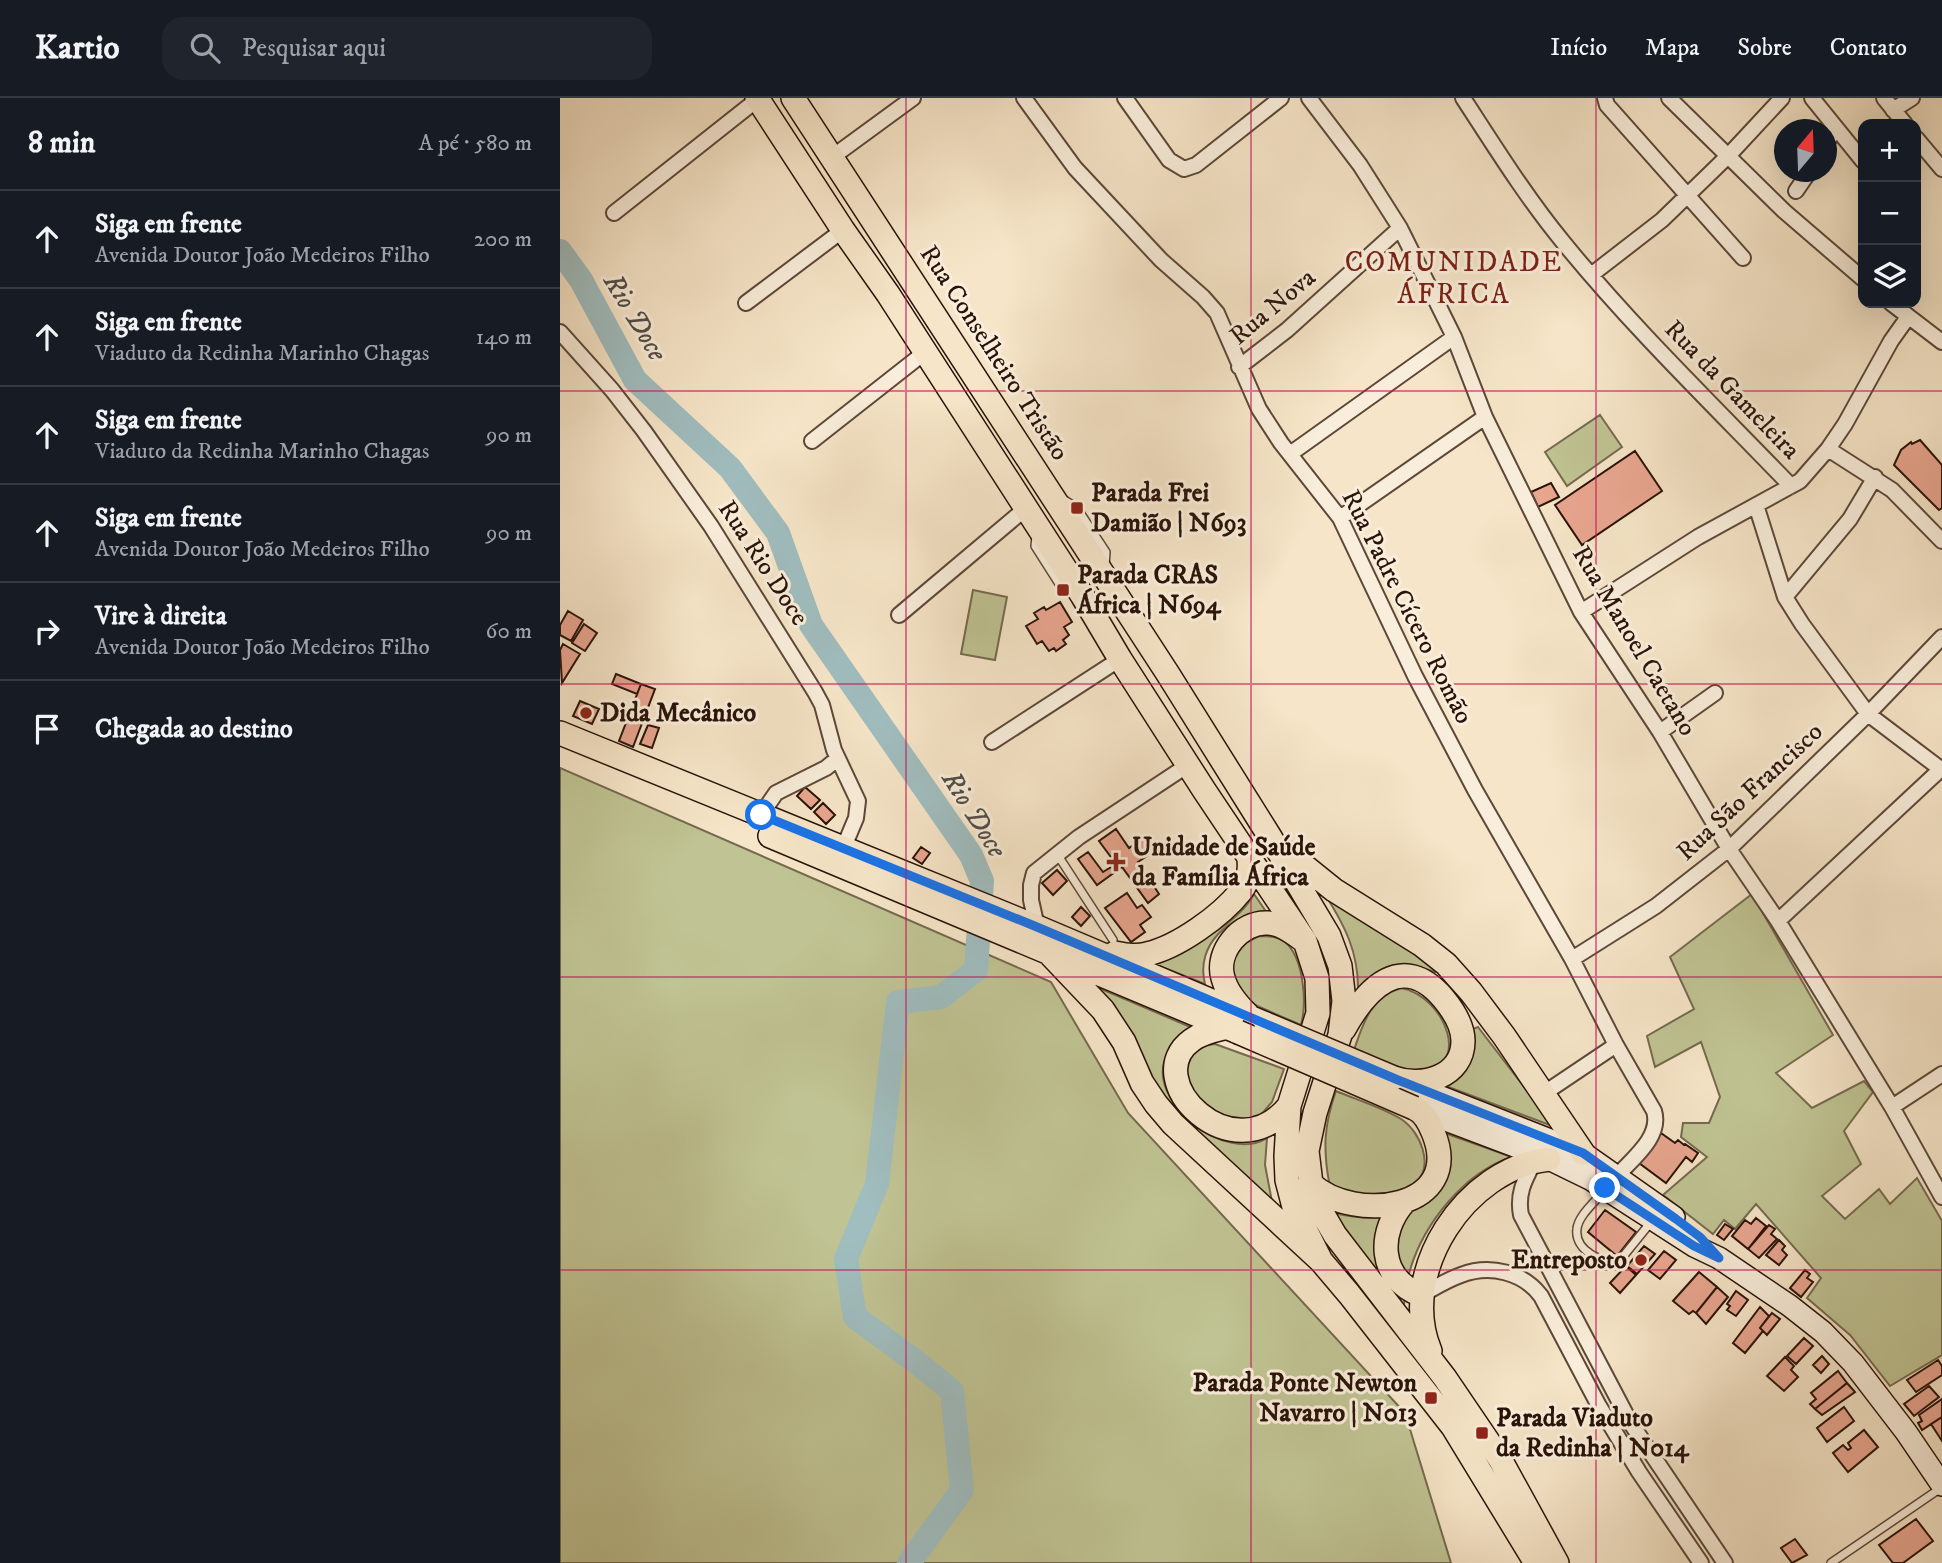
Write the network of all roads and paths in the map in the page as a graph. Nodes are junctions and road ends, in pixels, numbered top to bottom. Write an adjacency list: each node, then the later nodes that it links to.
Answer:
1 (757, 98): 27 (street); 29 (main road)
2 (793, 98): 22 (main road, Rua Conselheiro Tristão)
3 (913, 98): 22 (street)
4 (1024, 98): 40 (street, Rua Padre Cícero Romão)
5 (1125, 98): 6 (street)
6 (1281, 98)
7 (1309, 98): 28 (street, Rua Manoel Caetano)
8 (1464, 98): 31 (street, Rua da Gameleira)
9 (1605, 98): 26 (street)
10 (1670, 98): 20 (street)
11 (1782, 98): 20 (street)
12 (1812, 98): 16 (street)
13 (1884, 98): 15 (street)
14 (1912, 98): 15 (street)
15 (1893, 110): 17 (street)
16 (1828, 119)
17 (1901, 119)
18 (1837, 130): 21 (street)
19 (1921, 144): 23 (street)
20 (1729, 155): 26 (street); 32 (street)
21 (1858, 155)
22 (831, 158): 66 (main road, Rua Conselheiro Tristão)
23 (1942, 169)
24 (1802, 182): 25 (street)
25 (1796, 191)
26 (1687, 196): 30 (street); 31 (street)
27 (614, 213)
28 (1400, 228): 37 (street, Rua Manoel Caetano); 40 (street, Rua Nova)
29 (843, 230): 33 (street); 39 (main road)
30 (1744, 258)
31 (1591, 275): 46 (street, Rua da Gameleira)
32 (1858, 275)
33 (746, 303)
34 (1897, 308): 35 (street)
35 (1908, 317): 38 (street); 43 (street)
36 (560, 332): 62 (street, Rua Rio Doce)
37 (1454, 337): 41 (street, Rua Manoel Caetano); 44 (street)
38 (1942, 342)
39 (924, 353): 42 (street); 48 (main road)
40 (1239, 367): 44 (street, Rua Padre Cícero Romão)
41 (1485, 417): 49 (street); 52 (street, Rua Manoel Caetano)
42 (812, 441)
43 (1828, 449): 45 (street); 46 (street)
44 (1290, 454): 49 (street, Rua Padre Cícero Romão)
45 (1875, 477): 50 (street); 51 (street)
46 (1791, 486): 47 (street, Rua da Gameleira)
47 (1756, 505): 51 (street); 52 (street, Rua da Gameleira)
48 (1026, 509): 53 (street); 55 (main road)
49 (1340, 518): 77 (street, Rua Padre Cícero Romão)
50 (1942, 541)
51 (1785, 597): 57 (street)
52 (1581, 612): 58 (street, Rua Manoel Caetano)
53 (899, 615)
54 (1942, 637): 57 (street, Rua São Francisco)
55 (1120, 659): 60 (street); 63 (main road)
56 (1715, 693): 58 (street)
57 (1868, 714): 64 (street); 68 (street, Rua São Francisco)
58 (1660, 732): 68 (street, Rua Manoel Caetano)
59 (560, 733): 65 (main road)
60 (992, 742)
61 (560, 749): 71 (main road)
62 (837, 759): 65 (street); 67 (street, Rua Rio Doce)
63 (1188, 765): 69 (street); 70 (main road)
64 (1942, 769): 72 (street)
65 (761, 815): 67 (main road)
66 (1270, 837): 79 (main road, Rua Conselheiro Tristão); 83 (main road)
67 (843, 849): 71 (main road)
68 (1729, 849): 72 (street, Rua Manoel Caetano); 77 (street, Rua São Francisco)
69 (1057, 853): 73 (street); 74 (lane)
70 (1248, 854): 75 (main road); 76 (main road)
71 (912, 886): 73 (main road)
72 (1778, 921): 85 (street, Rua Manoel Caetano)
73 (1029, 930): 76 (main road)
74 (1112, 940)
75 (1305, 941): 78 (main road); 84 (main road)
76 (1053, 944): 78 (main road); 78 (main road); 95 (main road)
77 (1572, 959): 80 (street, Rua Padre Cícero Romão)
78 (1245, 1025): 82 (main road, bridge); 84 (main road); 86 (main road, bridge)
79 (1340, 1035): 82 (main road); 90 (main road, Rua Conselheiro Tristão)
80 (1616, 1045): 83 (street); 89 (street, Rua Padre Cícero Romão)
81 (1942, 1074): 85 (street)
82 (1396, 1079): 87 (main road)
83 (1543, 1094): 87 (main road)
84 (1289, 1106): 95 (main road)
85 (1892, 1107): 91 (street, Rua Manoel Caetano)
86 (1418, 1109): 88 (main road); 92 (main road)
87 (1579, 1151): 89 (main road)
88 (1542, 1160): 89 (main road); 96 (main road); 102 (street)
89 (1611, 1183): 93 (main road); 93 (lane); 94 (main road)
90 (1311, 1184): 92 (main road); 97 (main road, Rua Conselheiro Tristão)
91 (1942, 1197)
92 (1405, 1201): 96 (main road)
93 (1653, 1220): 94 (main road)
94 (1719, 1258): 98 (main road)
95 (1321, 1261): 99 (main road)
96 (1421, 1295): 97 (main road); 101 (street)
97 (1445, 1378): 100 (main road)
98 (1942, 1486): 103 (lane)
99 (1536, 1563)
100 (1557, 1563)
101 (1701, 1563)
102 (1725, 1563)
103 (1831, 1563)

